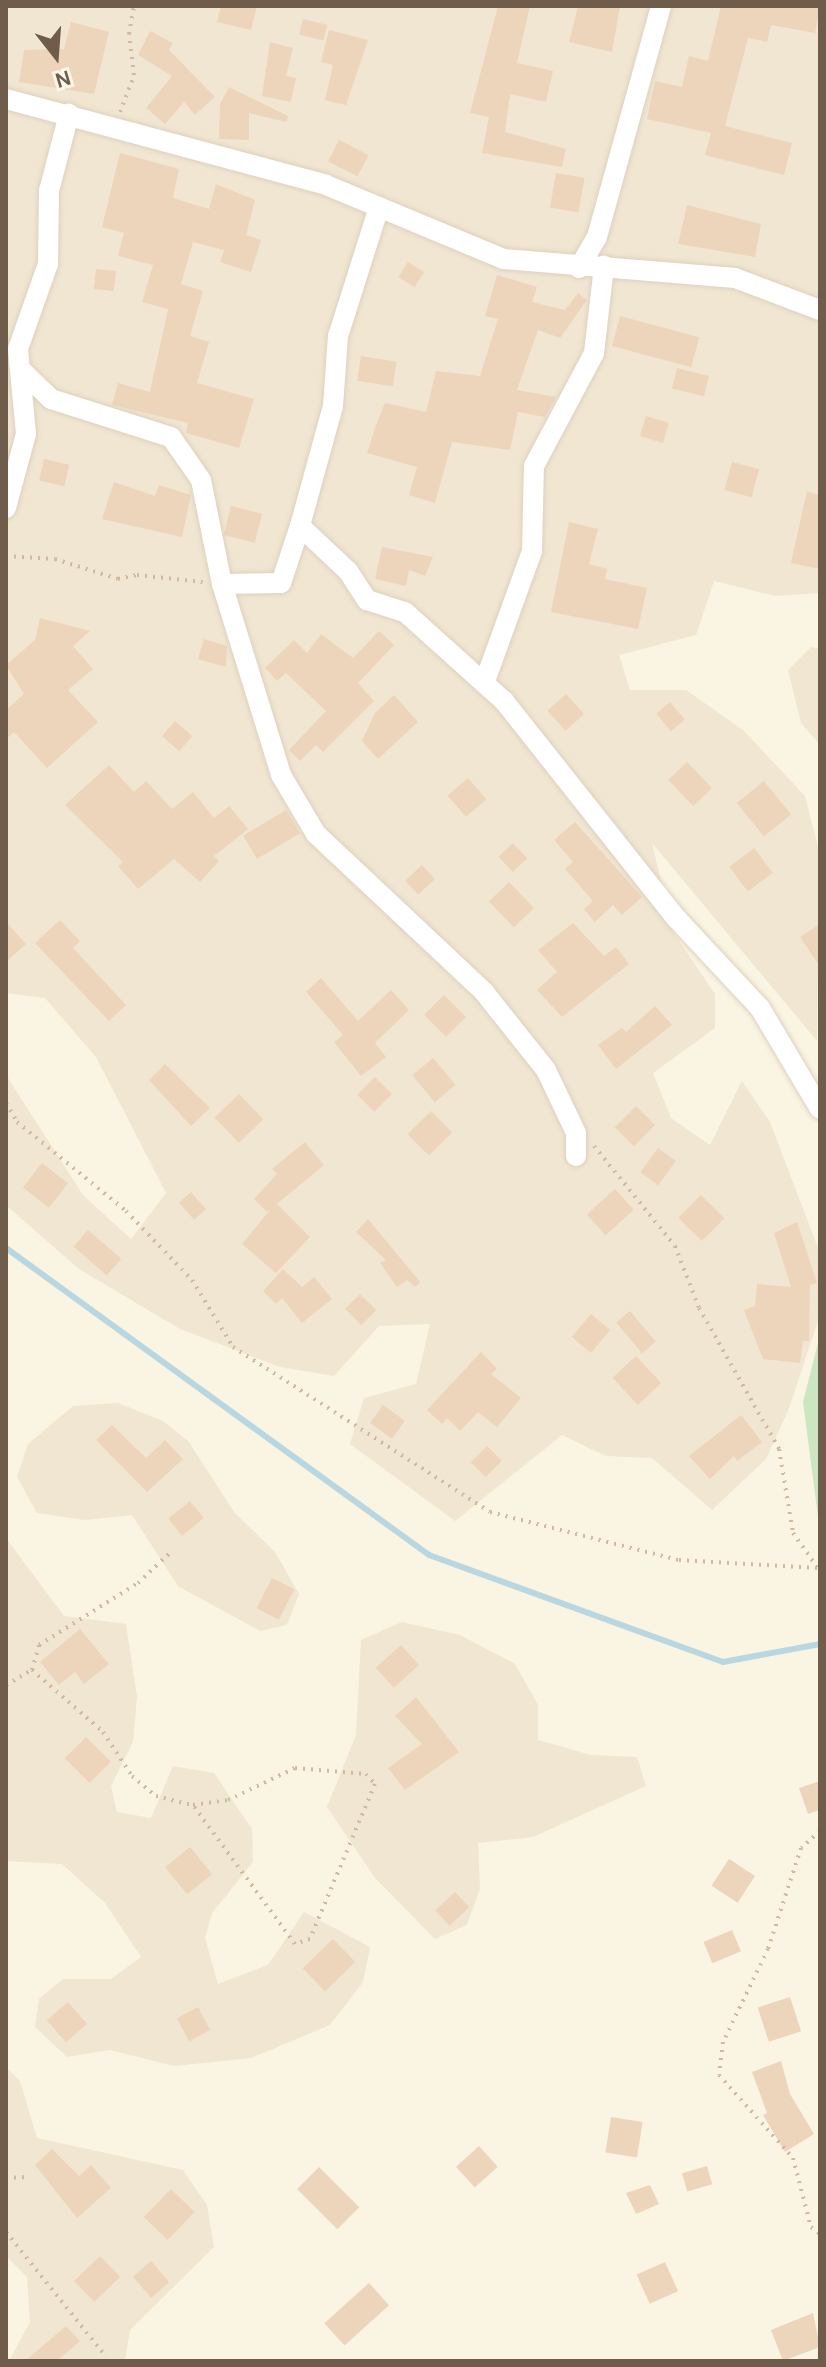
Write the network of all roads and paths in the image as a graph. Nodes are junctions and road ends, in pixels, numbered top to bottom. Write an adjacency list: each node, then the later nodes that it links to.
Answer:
1 (134, 6): 5 (path)
2 (661, 6): 8 (street)
3 (6, 99): 4 (street)
4 (69, 114): 5 (street); 10 (street)
5 (114, 125): 6 (street)
6 (379, 207): 8 (street); 12 (street)
7 (604, 266): 8 (street); 9 (street); 15 (street)
8 (579, 268)
9 (820, 310)
10 (21, 370): 11 (street); 14 (street)
11 (6, 508)
12 (300, 526): 14 (street); 15 (street)
13 (6, 556): 14 (path)
14 (222, 584): 18 (street)
15 (485, 681): 17 (street)
16 (6, 1103): 21 (path)
17 (820, 1109)
18 (576, 1133): 19 (street); 21 (path)
19 (576, 1156)
20 (172, 1551): 22 (path)
21 (819, 1569)
22 (32, 1670): 23 (path); 24 (path)
23 (6, 1685)
24 (193, 1805): 24 (path)
25 (820, 1831): 29 (path)
26 (27, 2177): 27 (path)
27 (6, 2178)
28 (6, 2232): 30 (path)
29 (820, 2234)
30 (106, 2357)

